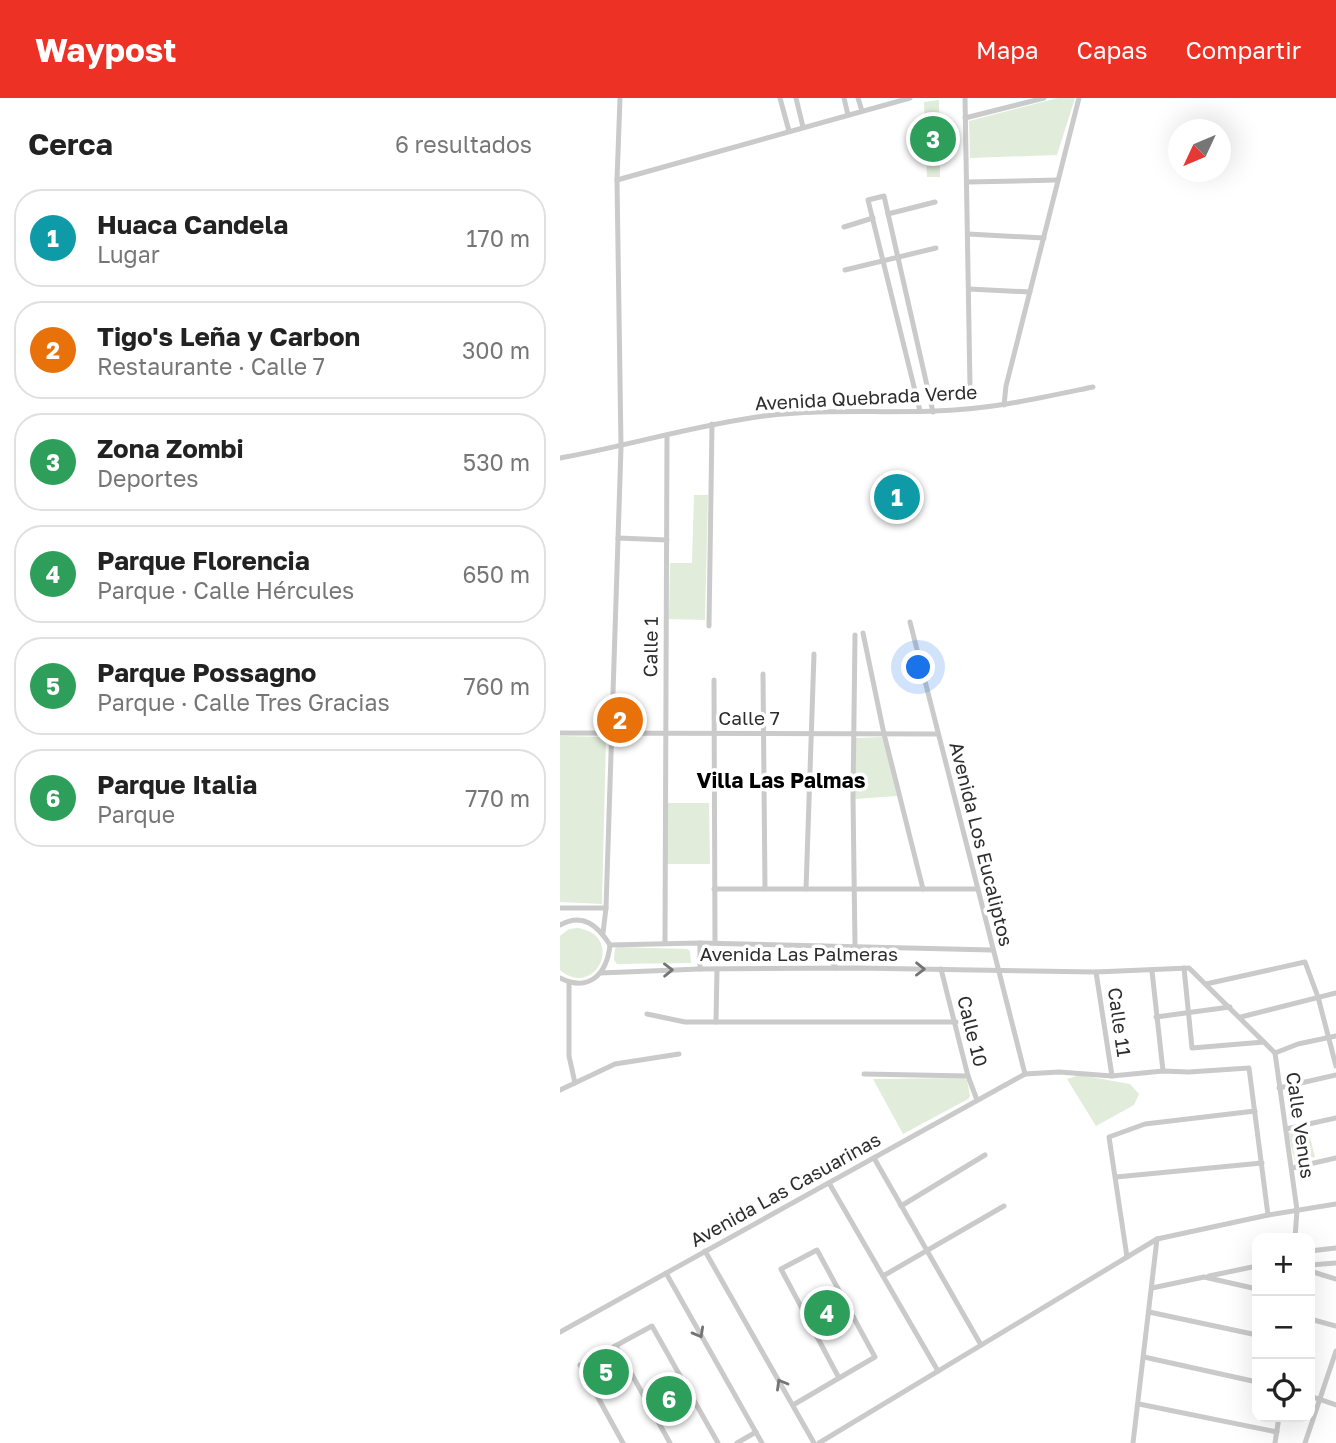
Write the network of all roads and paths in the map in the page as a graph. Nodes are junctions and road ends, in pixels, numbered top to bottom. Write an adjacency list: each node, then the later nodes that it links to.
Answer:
1 (620, 98): 15 (street)
2 (780, 98): 14 (street)
3 (796, 98): 13 (street)
4 (844, 98): 11 (street)
5 (858, 98): 10 (street)
6 (910, 98): 10 (street)
7 (965, 98): 12 (street)
8 (1044, 98): 12 (street)
9 (1079, 98): 16 (street)
10 (862, 111): 11 (street)
11 (848, 115): 13 (street)
12 (965, 118): 17 (street)
13 (803, 127): 14 (street)
14 (789, 131): 15 (street)
15 (617, 180): 37 (street)
16 (1058, 180): 17 (street); 23 (street)
17 (967, 182): 22 (street)
18 (935, 202): 19 (street)
19 (888, 214): 20 (street); 25 (street)
20 (873, 218): 21 (street); 26 (street)
21 (844, 227)
22 (968, 234): 23 (street); 28 (street)
23 (1044, 238): 29 (street)
24 (936, 248): 25 (street)
25 (899, 258): 26 (street); 34 (street)
26 (884, 261): 27 (street); 33 (street)
27 (845, 270)
28 (969, 289): 29 (street); 30 (street)
29 (1030, 292): 32 (street)
30 (971, 386)
31 (1093, 387): 32 (street, Avenida Quebrada Verde)
32 (1004, 405): 34 (street, Avenida Quebrada Verde)
33 (920, 411): 34 (street, Avenida Quebrada Verde); 35 (street, Avenida Quebrada Verde)
34 (933, 412)
35 (712, 424): 36 (street, Avenida Quebrada Verde); 42 (street)
36 (667, 436): 37 (street, Avenida Quebrada Verde); 40 (street, Calle 1)
37 (621, 447): 38 (street, Avenida Quebrada Verde); 39 (street)
38 (560, 458)
39 (618, 538): 40 (street); 48 (street)
40 (667, 540): 50 (street, Calle 1)
41 (910, 622): 56 (street, Avenida Los Eucaliptos)
42 (709, 626)
43 (863, 633): 55 (street)
44 (855, 635): 54 (street)
45 (814, 654): 53 (street)
46 (762, 674): 52 (street)
47 (714, 680): 51 (street)
48 (612, 732): 49 (street, Calle 7); 50 (street, Calle 7); 64 (street)
49 (560, 733)
50 (665, 733): 51 (street, Calle 7); 67 (street, Calle 1)
51 (714, 733): 52 (street, Calle 7); 57 (street)
52 (764, 733): 53 (street, Calle 7); 58 (street)
53 (810, 734): 54 (street, Calle 7); 59 (street)
54 (853, 734): 55 (street, Calle 7); 60 (street)
55 (884, 734): 56 (street, Calle 7); 61 (street)
56 (938, 734): 62 (street, Avenida Los Eucaliptos)
57 (715, 888): 58 (street); 69 (street)
58 (765, 889): 59 (street)
59 (806, 889): 60 (street)
60 (854, 889): 61 (street); 72 (street)
61 (923, 889): 62 (street)
62 (977, 889): 73 (street, Avenida Los Eucaliptos)
63 (560, 908): 64 (street)
64 (606, 908): 66 (street)
65 (560, 925): 66 (street)
66 (603, 933): 70 (street)
67 (665, 943): 68 (street, Avenida Las Palmeras); 70 (street, Avenida Las Palmeras)
68 (700, 943): 69 (street, Avenida Las Palmeras); 76 (street)
69 (715, 943): 71 (street, Avenida Las Palmeras)
70 (610, 945): 82 (street)
71 (822, 946): 72 (street, Avenida Las Palmeras); 74 (street)
72 (855, 946): 73 (street, Avenida Las Palmeras)
73 (992, 950): 79 (street, Avenida Los Eucaliptos)
74 (836, 968): 77 (street, Avenida Las Palmeras); 78 (street, Avenida Las Palmeras, one-way to 78)
75 (1187, 968): 80 (street, Avenida Las Palmeras); 85 (street, Calle Venus); 89 (street)
76 (700, 969): 77 (street, Avenida Las Palmeras); 82 (street, Avenida Las Palmeras, one-way to 76)
77 (717, 969): 93 (street)
78 (941, 969): 79 (street, Avenida Las Palmeras); 94 (street, Calle 10)
79 (998, 971): 81 (street, Avenida Las Palmeras); 102 (street, Avenida Los Eucaliptos)
80 (1152, 971): 81 (street, Avenida Las Palmeras); 91 (street)
81 (1096, 972): 105 (street, Calle 11)
82 (600, 973): 84 (street, Avenida Las Palmeras)
83 (560, 978): 84 (street)
84 (569, 982): 107 (street)
85 (1206, 984): 87 (street); 88 (street, Calle Venus)
86 (1336, 993): 87 (street)
87 (1318, 998): 92 (street); 95 (street)
88 (1230, 1007): 89 (street); 92 (street, Calle Venus)
89 (1188, 1013): 91 (street); 96 (street)
90 (647, 1014): 93 (street)
91 (1156, 1017): 100 (street)
92 (1241, 1017): 96 (street, Calle Venus)
93 (716, 1022): 94 (street)
94 (956, 1022): 104 (street, Calle 10)
95 (1333, 1037): 97 (street); 99 (street)
96 (1264, 1042): 97 (street, Calle Venus)
97 (1275, 1053): 109 (street, Calle Venus)
98 (679, 1054): 107 (street)
99 (1336, 1066)
100 (1163, 1070): 105 (street); 111 (street)
101 (864, 1074): 104 (street)
102 (1025, 1074): 105 (street); 110 (street, Avenida Las Casuarinas)
103 (1336, 1075): 109 (street)
104 (968, 1076): 110 (street, Calle 10)
105 (1112, 1076)
106 (560, 1078): 108 (street)
107 (575, 1083): 108 (street)
108 (563, 1088)
109 (1279, 1088): 113 (street, Calle Venus)
110 (977, 1100): 115 (street, Avenida Las Casuarinas)
111 (1255, 1111): 117 (street); 119 (street)
112 (1336, 1118): 113 (street)
113 (1286, 1129): 118 (street, Calle Venus)
114 (985, 1155): 122 (street)
115 (874, 1158): 120 (street, Avenida Las Casuarinas); 122 (street)
116 (1336, 1158): 118 (street)
117 (1262, 1163): 119 (street); 125 (street)
118 (1292, 1168): 124 (street, Calle Venus)
119 (1116, 1177): 132 (street)
120 (829, 1183): 130 (street, Avenida Las Casuarinas); 138 (street)
121 (1336, 1204): 124 (street)
122 (901, 1206): 131 (street)
123 (1004, 1206): 131 (street)
124 (1297, 1210): 125 (street); 126 (street, Calle Venus)
125 (1268, 1215): 127 (street)
126 (1296, 1233)
127 (1157, 1239): 132 (street); 141 (street)
128 (1336, 1248): 129 (street)
129 (1315, 1250)
130 (705, 1251): 136 (street, Avenida Las Casuarinas); 157 (street, one-way to 130)
131 (927, 1251): 138 (street); 148 (street)
132 (1127, 1258): 148 (street)
133 (1336, 1263): 134 (street)
134 (1315, 1265)
135 (1252, 1267): 139 (street)
136 (666, 1273): 146 (street, Avenida Las Casuarinas); 161 (street, one-way to 161)
137 (1315, 1273): 140 (street)
138 (883, 1276): 152 (street)
139 (1204, 1277): 141 (street); 142 (street)
140 (1336, 1279)
141 (1152, 1288): 143 (street)
142 (1252, 1288)
143 (1149, 1312): 147 (street); 151 (street)
144 (1315, 1320): 145 (street)
145 (1336, 1326)
146 (560, 1332)
147 (1252, 1334)
148 (981, 1345): 152 (street)
149 (616, 1346): 163 (street); 164 (street); 165 (street)
150 (1336, 1352): 156 (street)
151 (1143, 1357): 154 (street); 158 (street)
152 (938, 1371): 168 (street)
153 (839, 1378): 153 (street); 157 (street)
154 (1252, 1381)
155 (1315, 1398): 156 (street)
156 (1320, 1399): 159 (street); 171 (street)
157 (793, 1405): 168 (street)
158 (1139, 1405): 162 (street); 169 (street)
159 (1336, 1405)
160 (1278, 1422): 162 (street)
161 (756, 1432): 166 (street); 167 (street)
162 (1277, 1432): 170 (street)
163 (623, 1443)
164 (670, 1443)
165 (718, 1443)
166 (737, 1443)
167 (762, 1443)
168 (817, 1443)
169 (1133, 1443)
170 (1276, 1443)
171 (1305, 1443)

